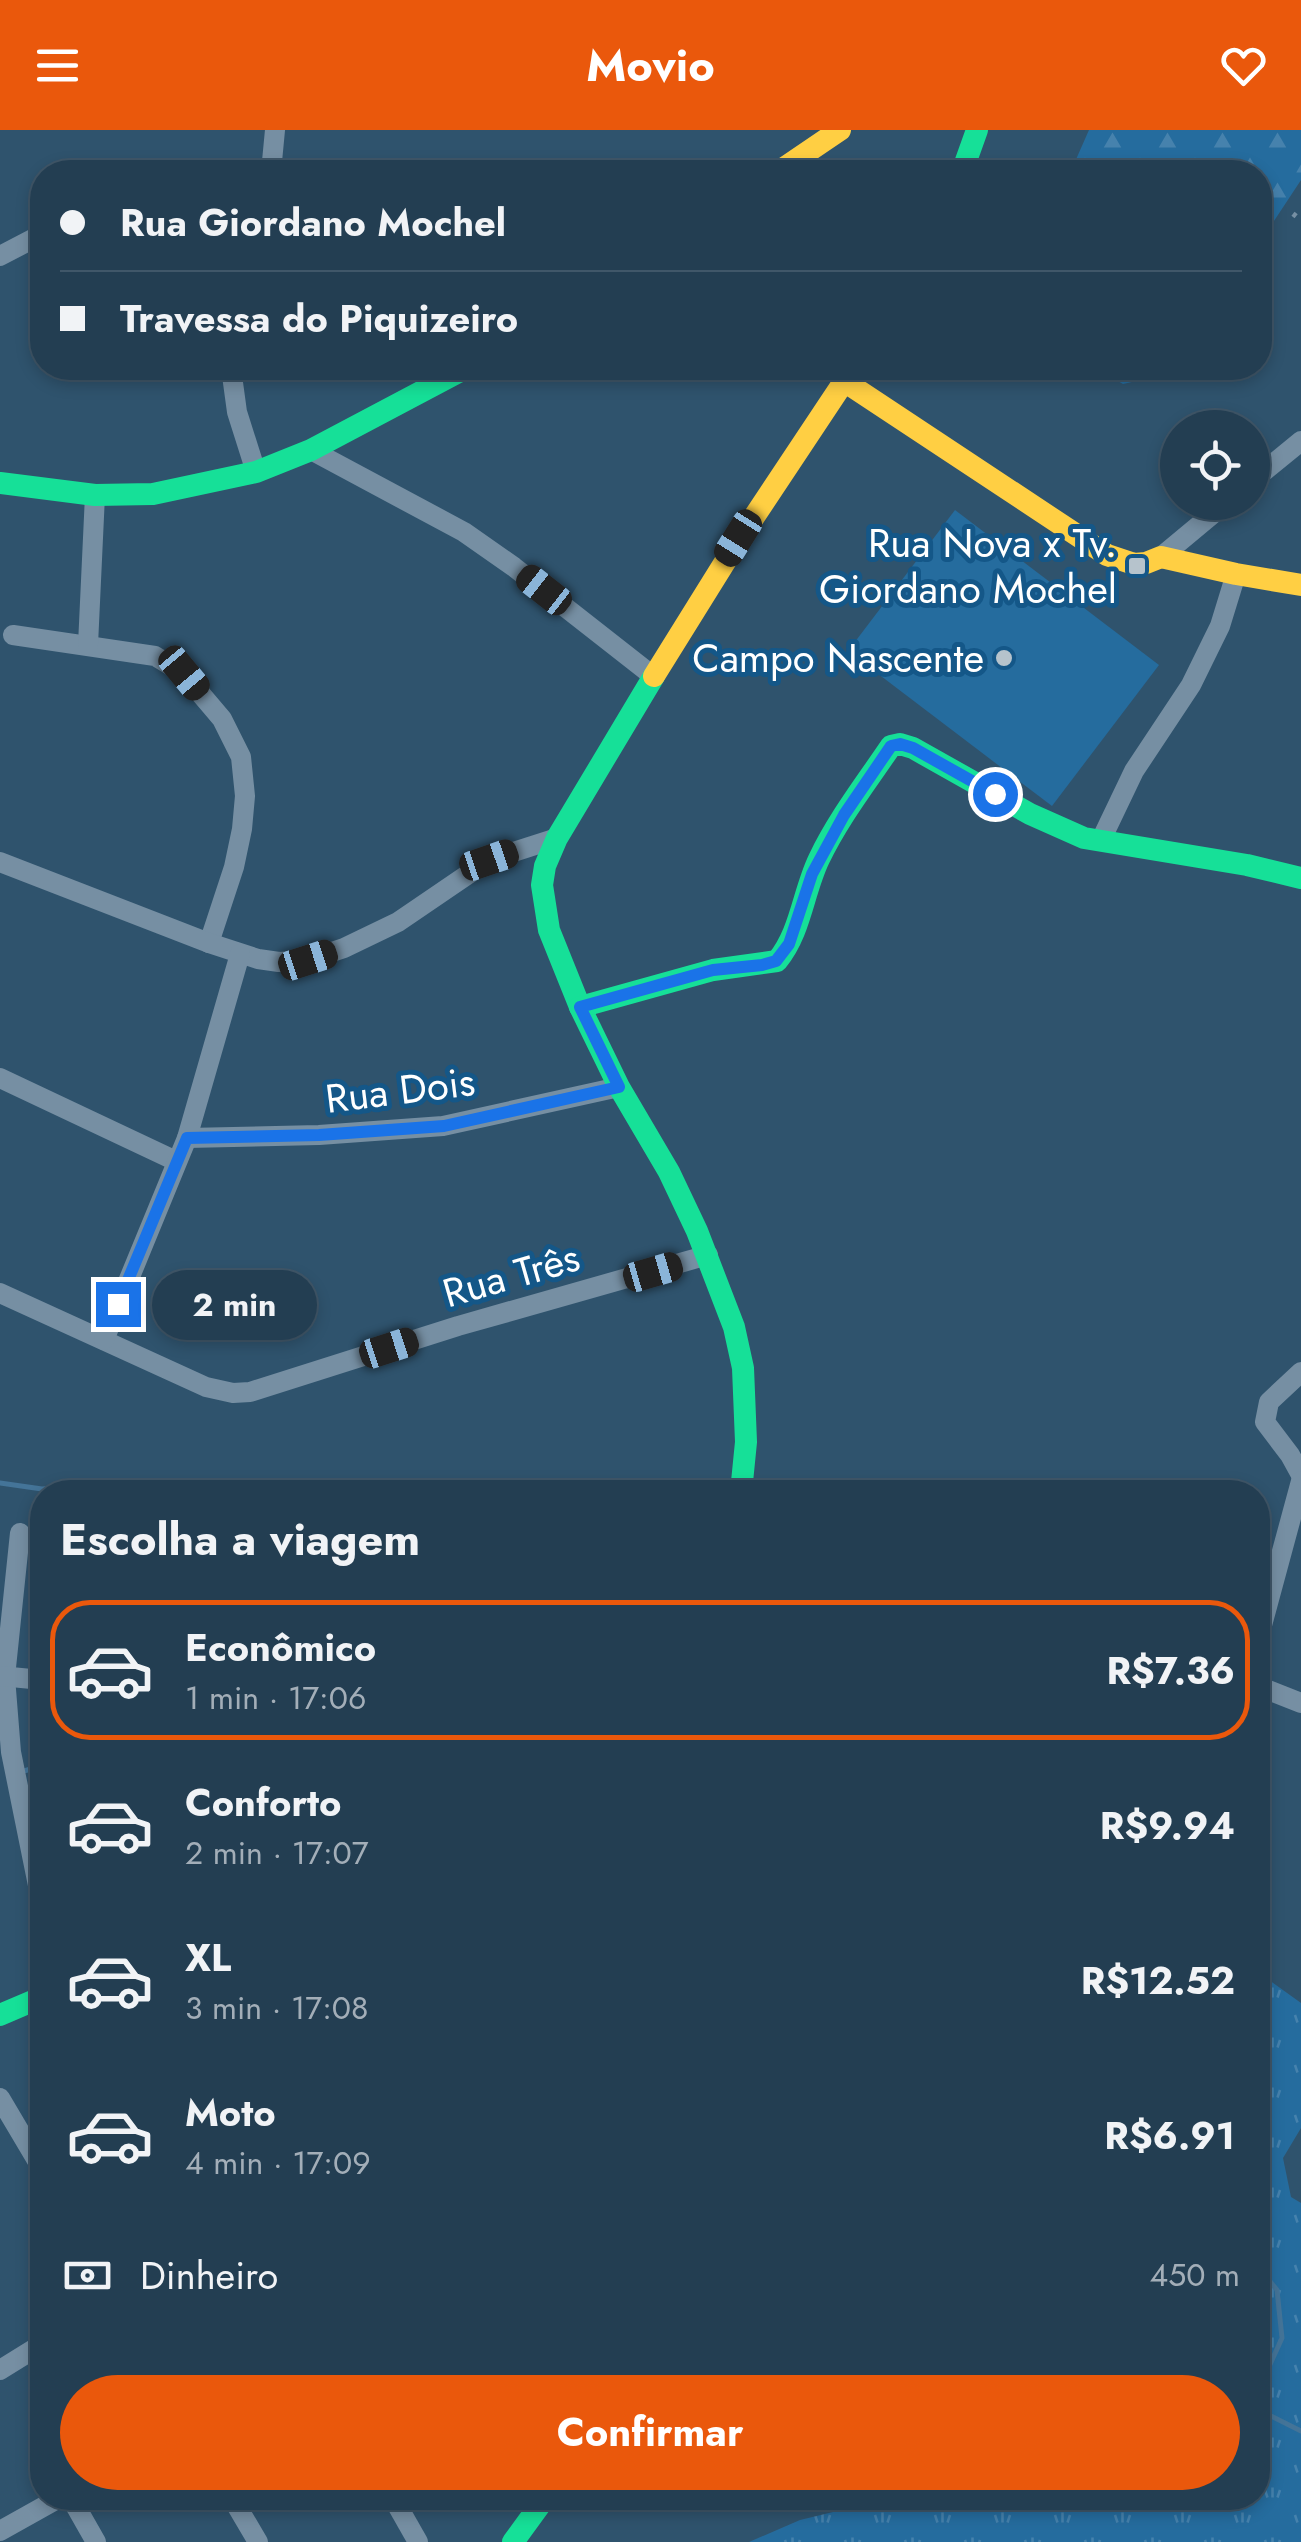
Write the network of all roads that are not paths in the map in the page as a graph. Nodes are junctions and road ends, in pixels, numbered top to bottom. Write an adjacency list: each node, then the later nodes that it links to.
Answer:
1 (275, 130): 4 (street)
2 (840, 130): 5 (street)
3 (977, 130): 6 (street)
4 (272, 160)
5 (796, 160)
6 (966, 160)
7 (30, 240): 8 (street)
8 (0, 256)
9 (233, 380): 16 (street)
10 (426, 380): 14 (street)
11 (845, 380): 25 (street)
12 (858, 380): 20 (street)
13 (1301, 441): 15 (street)
14 (311, 450): 16 (street); 25 (street)
15 (1270, 466)
16 (256, 472): 18 (street)
17 (0, 483): 18 (street)
18 (94, 495): 24 (street)
19 (1205, 520): 20 (street)
20 (1161, 557): 21 (street)
21 (1236, 574): 22 (street); 27 (street)
22 (1301, 585)
23 (13, 636): 24 (street)
24 (88, 645): 30 (street)
25 (652, 676): 26 (street)
26 (557, 838): 31 (street); 32 (street)
27 (1101, 840): 29 (street); 32 (street)
28 (0, 862): 30 (street)
29 (1301, 878)
30 (209, 943): 31 (street)
31 (240, 954): 35 (street)
32 (580, 1007): 34 (street)
33 (0, 1078): 36 (street)
34 (619, 1087): 35 (street, Rua Dois); 37 (street)
35 (187, 1138): 36 (street)
36 (176, 1161): 39 (street)
37 (708, 1255): 39 (street, Rua Três); 42 (street)
38 (0, 1294): 39 (street, Rua Três)
39 (104, 1340)
40 (1301, 1372): 41 (street)
41 (1301, 1478): 44 (street)
42 (743, 1480)
43 (20, 1533): 45 (street)
44 (1270, 1595)
45 (3, 1676): 46 (street); 49 (street)
46 (30, 1679)
47 (1270, 1692): 48 (street)
48 (1298, 1705)
49 (30, 1844)
50 (30, 2002): 51 (street)
51 (0, 2016)
52 (0, 2098): 53 (street)
53 (30, 2149)
54 (30, 2351): 55 (street)
55 (0, 2370)
56 (38, 2510): 61 (street)
57 (78, 2510): 62 (street)
58 (239, 2510): 63 (street)
59 (400, 2510): 64 (street)
60 (537, 2510): 65 (street)
61 (0, 2531)
62 (96, 2542)
63 (258, 2542)
64 (418, 2542)
65 (513, 2542)

